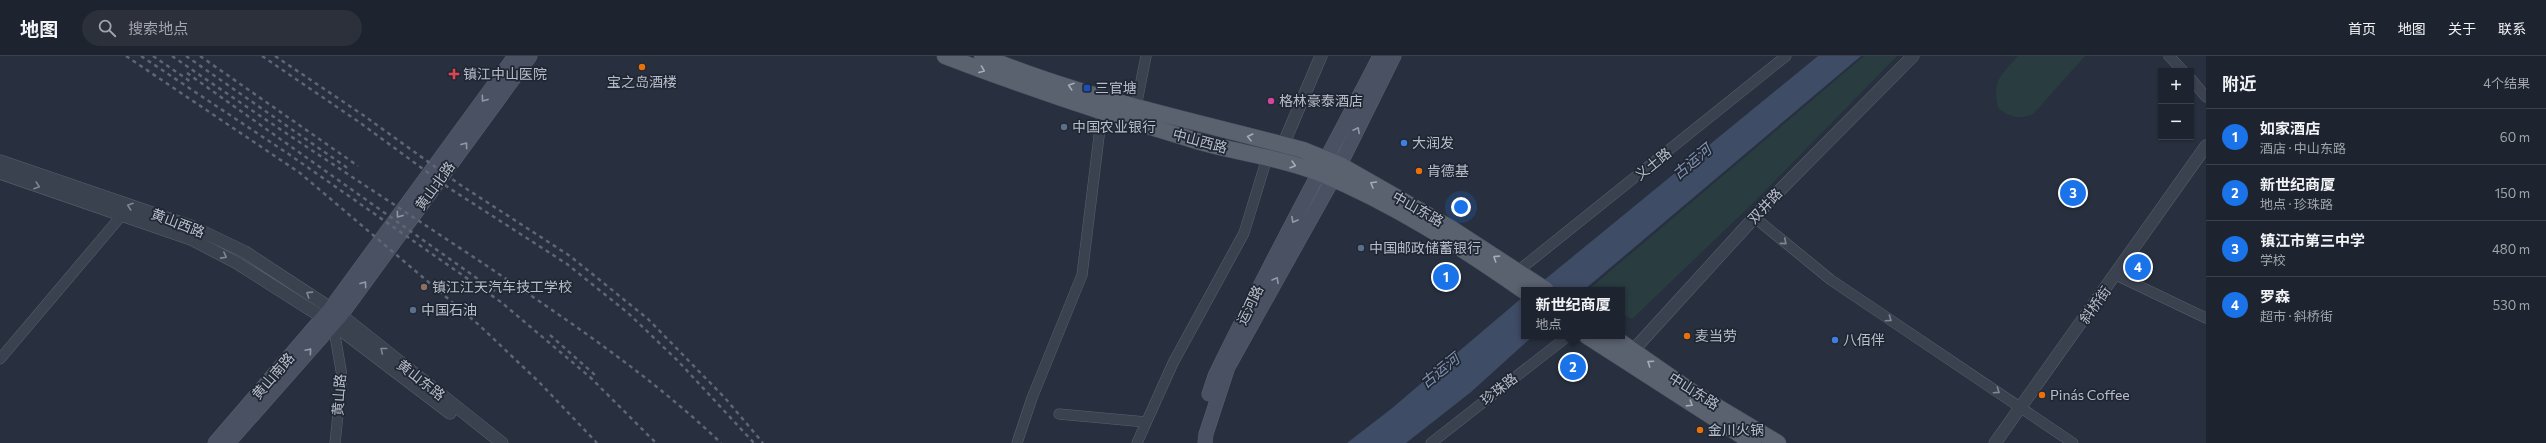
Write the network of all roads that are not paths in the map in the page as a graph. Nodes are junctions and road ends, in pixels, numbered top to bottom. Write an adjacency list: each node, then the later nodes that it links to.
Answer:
1 (515, 56): 28 (main road, 黄山北路, one-way to 28)
2 (530, 56): 28 (main road, 黄山北路, one-way to 2)
3 (945, 56): 16 (main road, 中山西路, one-way to 16)
4 (982, 56): 15 (main road, 中山西路, one-way to 4)
5 (1146, 56): 15 (street)
6 (1321, 56): 17 (street)
7 (1380, 56): 21 (main road)
8 (1394, 56): 21 (main road, one-way to 8)
9 (1786, 56): 26 (street, 义土路)
10 (1913, 56): 24 (street, 双井路)
11 (2169, 56): 12 (street)
12 (2180, 68)
13 (2194, 83): 14 (street)
14 (2206, 97)
15 (1136, 107): 17 (main road, 中山西路, one-way to 15)
16 (1102, 112): 19 (main road, 中山西路); 43 (street)
17 (1283, 145): 21 (main road, 中山西路)
18 (2206, 146): 25 (street, 斜桥街)
19 (1267, 158): 21 (main road, 中山西路, one-way to 21); 37 (street)
20 (0, 161): 28 (street, 黄山西路, one-way to 20)
21 (1330, 169): 26 (main road, 中山东路); 45 (main road, 运河路, one-way to 45); 46 (main road, 运河路, one-way to 21)
22 (0, 173): 23 (street, 黄山西路, one-way to 23)
23 (122, 215): 28 (street, 黄山西路, one-way to 28); 34 (street)
24 (1754, 217): 33 (street, 双井路); 35 (street, one-way to 35)
25 (2116, 275): 29 (street); 35 (street, 斜桥街)
26 (1522, 282): 27 (main road, 中山东路)
27 (1537, 287)
28 (332, 316): 38 (main road, 黄山南路); 39 (main road, 黄山南路, one-way to 28); 40 (street, 黄山路); 41 (street, 黄山东路); 42 (street, 黄山东路, one-way to 28)
29 (2206, 318)
30 (1564, 339): 47 (street, 珍珠路)
31 (1593, 339): 33 (main road, 中山东路)
32 (1614, 339): 33 (main road, 中山东路)
33 (1628, 357): 48 (main road, 中山东路, one-way to 48); 49 (main road, 中山东路, one-way to 33)
34 (0, 359)
35 (2021, 407): 50 (street, 斜桥街); 51 (street)
36 (1059, 414): 37 (street)
37 (1146, 422): 44 (street)
38 (215, 443)
39 (228, 443)
40 (335, 443)
41 (490, 443)
42 (502, 443)
43 (1017, 443)
44 (1137, 443)
45 (1197, 443)
46 (1205, 443)
47 (1431, 443)
48 (1753, 443)
49 (1778, 443)
50 (1995, 443)
51 (2073, 443)

